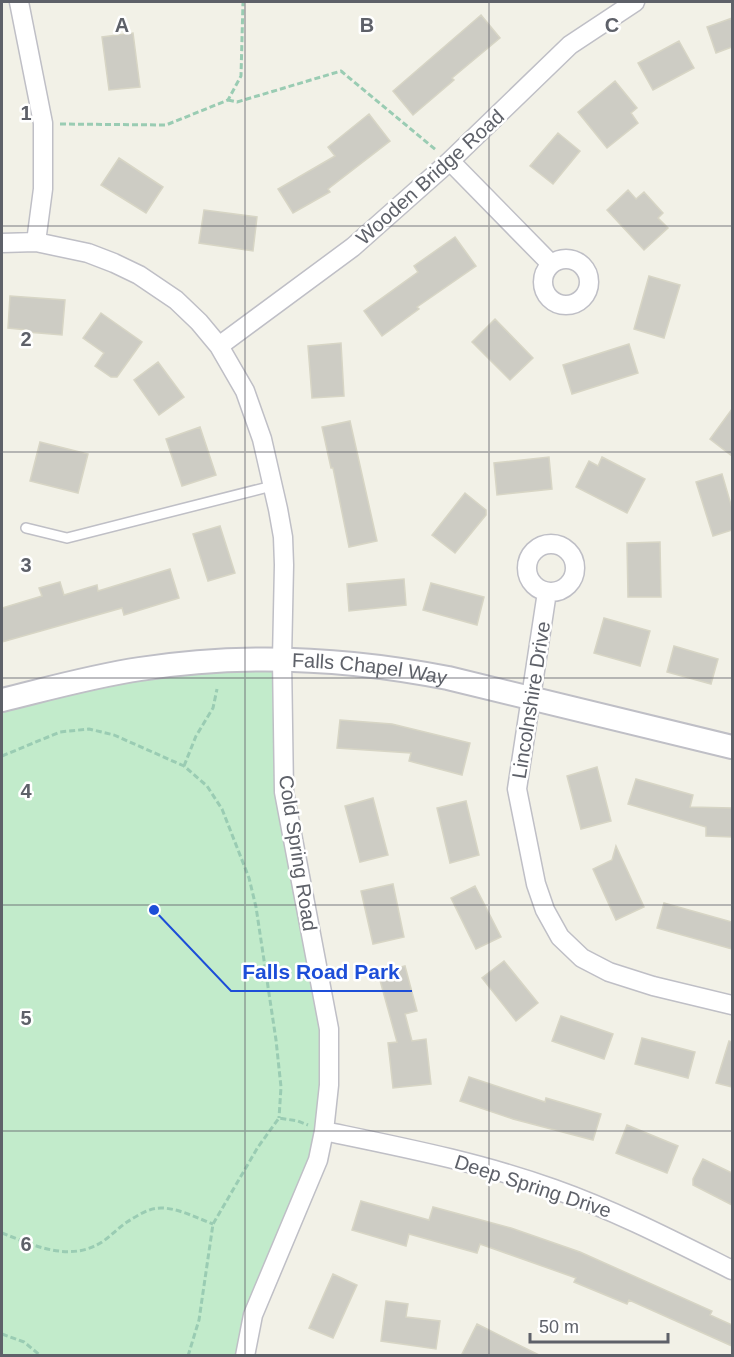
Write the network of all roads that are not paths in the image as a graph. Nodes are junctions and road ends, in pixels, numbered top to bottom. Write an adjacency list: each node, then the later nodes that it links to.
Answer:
1 (19, 2): 4 (street)
2 (635, 2): 3 (street, Wooden Bridge Road)
3 (450, 161): 6 (street); 7 (street, Wooden Bridge Road)
4 (36, 242): 5 (street, Cold Spring Road); 7 (street, Cold Spring Road)
5 (2, 243)
6 (551, 264)
7 (219, 346): 8 (street, Cold Spring Road)
8 (272, 486): 9 (lane); 11 (street, Cold Spring Road)
9 (26, 528)
10 (547, 592): 12 (street, Lincolnshire Drive)
11 (282, 659): 12 (street, Falls Chapel Way); 13 (street, Falls Chapel Way); 16 (street, Cold Spring Road)
12 (531, 698): 14 (street, Falls Chapel Way); 15 (street, Lincolnshire Drive)
13 (2, 700)
14 (732, 747)
15 (732, 1005)
16 (324, 1131): 17 (street, Deep Spring Drive); 18 (street, Cold Spring Road)
17 (732, 1270)
18 (245, 1356)

